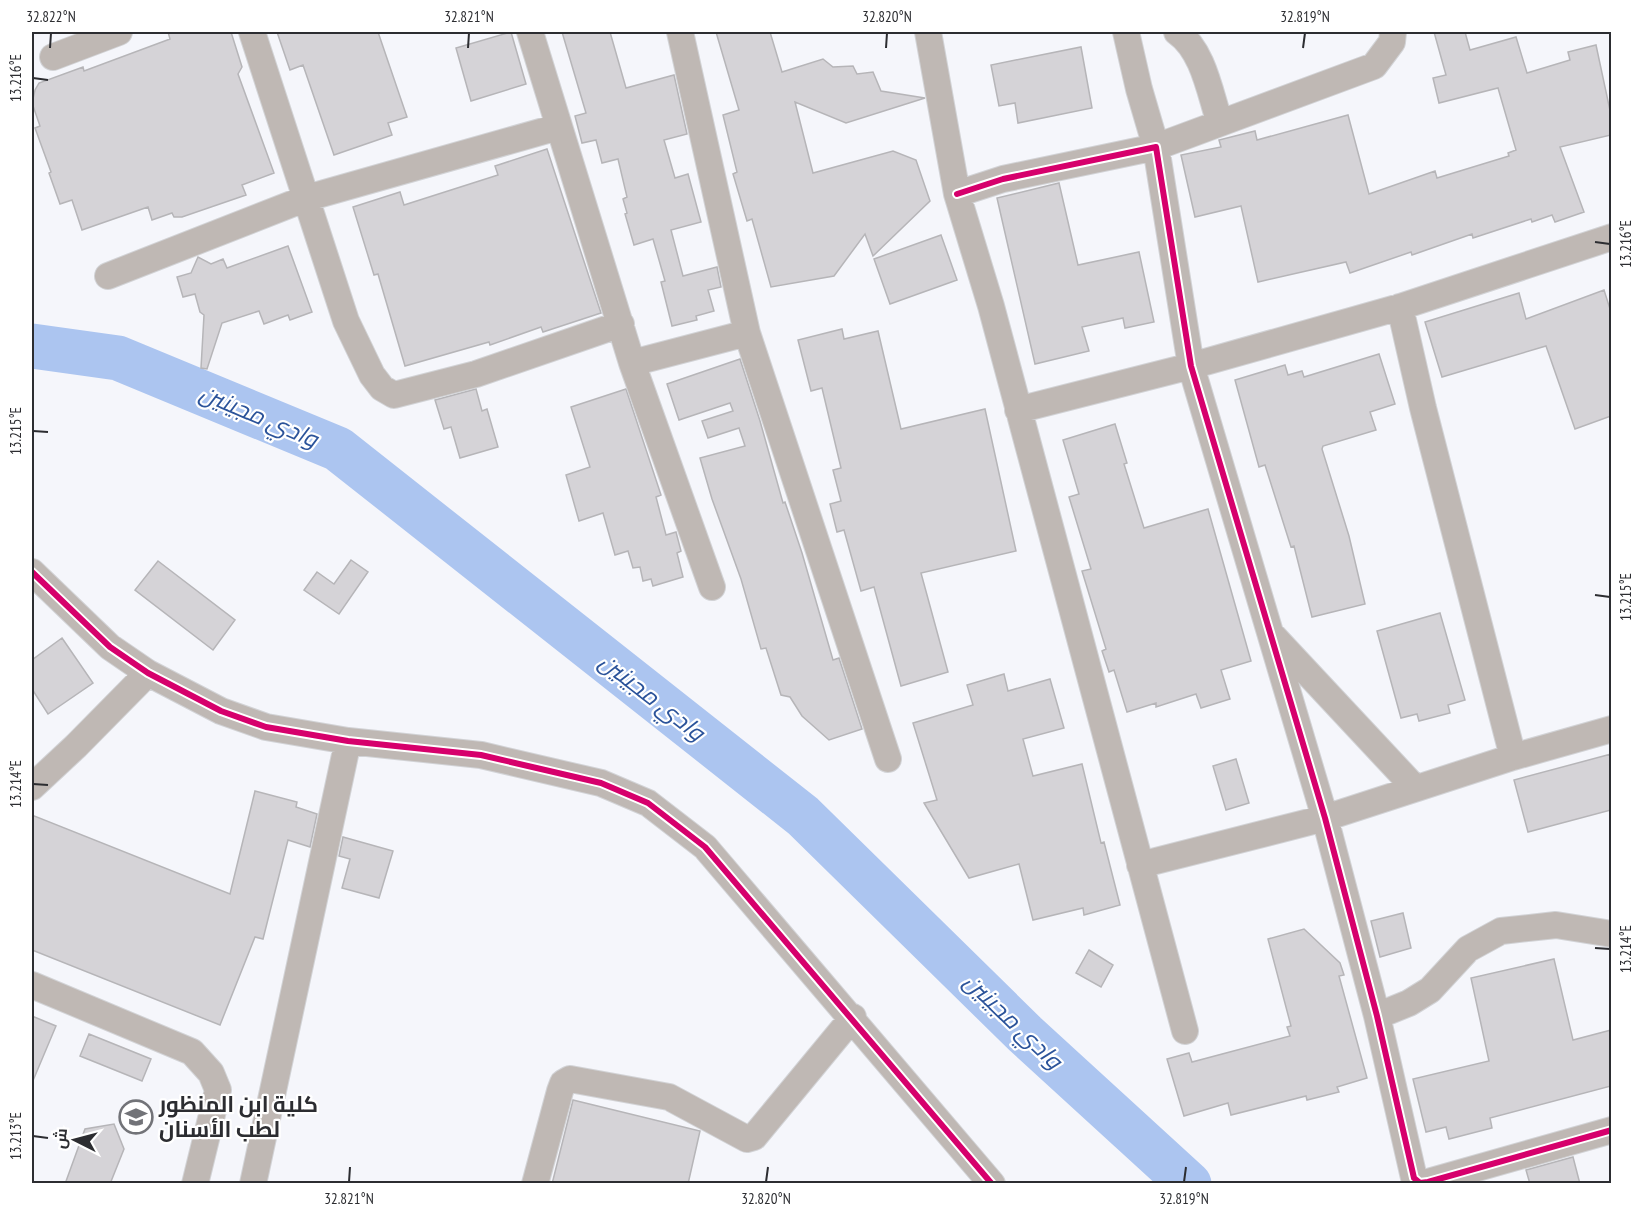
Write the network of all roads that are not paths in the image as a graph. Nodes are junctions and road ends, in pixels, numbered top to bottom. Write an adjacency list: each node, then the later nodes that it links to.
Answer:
1 (119, 32): 9 (street)
2 (252, 32): 14 (street)
3 (530, 32): 11 (street)
4 (680, 32): 19 (street)
5 (928, 32): 13 (street)
6 (1126, 32): 12 (street)
7 (1177, 32): 10 (street)
8 (1393, 32): 10 (street)
9 (53, 57)
10 (1220, 123): 12 (street)
11 (558, 127): 14 (street); 18 (street)
12 (1156, 147): 13 (street); 21 (street)
13 (957, 194): 22 (street)
14 (307, 198): 16 (street); 18 (street)
15 (1611, 237): 17 (street)
16 (108, 276)
17 (1400, 307): 21 (street); 29 (street)
18 (621, 324): 20 (street)
19 (747, 333): 20 (street); 30 (street)
20 (632, 363): 24 (street)
21 (1191, 366): 22 (street); 25 (street)
22 (1018, 410): 34 (street)
23 (32, 572): 26 (street)
24 (712, 587)
25 (1271, 634): 32 (street); 33 (street)
26 (148, 673): 28 (street); 31 (street)
27 (1611, 729): 29 (street)
28 (348, 741): 38 (street); 42 (street)
29 (1513, 757): 32 (street)
30 (888, 759)
31 (32, 787)
32 (1415, 788): 33 (street)
33 (1325, 818): 34 (street); 37 (street)
34 (1140, 865): 39 (street)
35 (1611, 934): 37 (street)
36 (32, 985): 41 (street)
37 (1377, 1016): 40 (street)
38 (853, 1017): 43 (street); 44 (street)
39 (1185, 1031)
40 (1611, 1130)
41 (195, 1184)
42 (253, 1184)
43 (535, 1184)
44 (992, 1184)

